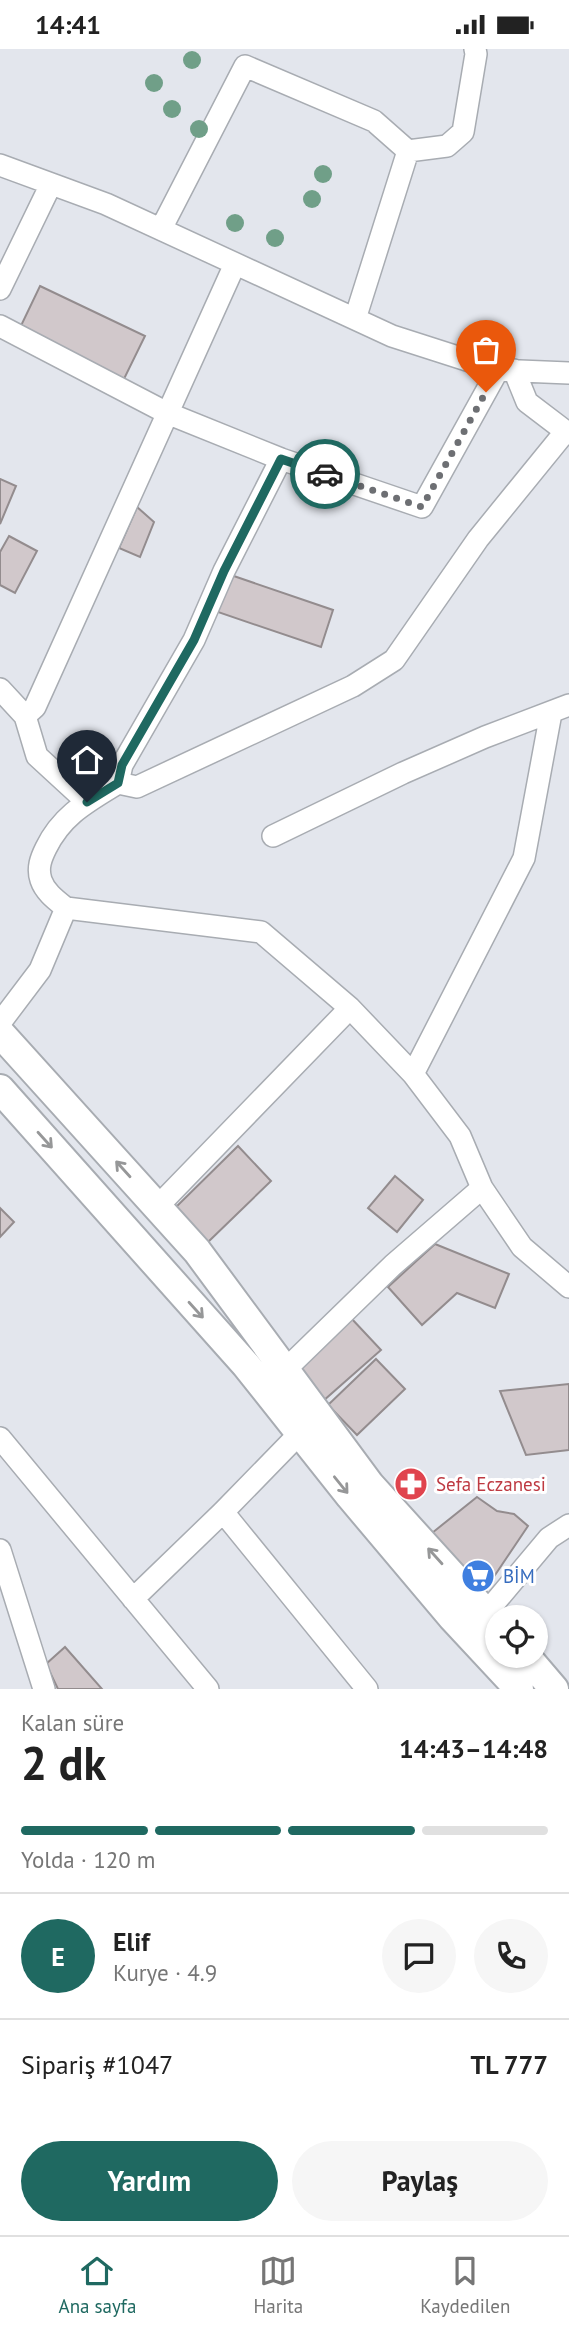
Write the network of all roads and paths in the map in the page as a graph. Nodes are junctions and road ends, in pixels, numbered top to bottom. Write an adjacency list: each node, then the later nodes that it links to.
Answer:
1 (475, 49): 2 (street)
2 (408, 151): 5 (street); 8 (street)
3 (0, 165): 4 (street)
4 (51, 184): 5 (street); 7 (street)
5 (161, 229): 6 (street)
6 (235, 264): 8 (street); 12 (street)
7 (0, 289)
8 (355, 319): 10 (street)
9 (0, 326): 12 (street)
10 (506, 370): 11 (street); 13 (street); 14 (street)
11 (569, 373)
12 (167, 413): 14 (street); 17 (street)
13 (567, 433): 18 (street)
14 (281, 459): 18 (street)
15 (0, 688): 17 (street)
16 (560, 709): 20 (street); 25 (street)
17 (25, 716): 19 (street)
18 (118, 783): 19 (street)
19 (87, 802): 21 (street)
20 (273, 836)
21 (66, 908): 22 (street); 23 (street)
22 (350, 1008): 25 (street); 28 (street)
23 (0, 1023)
24 (0, 1033): 28 (street, one-way to 24)
25 (413, 1074): 27 (street)
26 (0, 1089): 31 (street, one-way to 31)
27 (482, 1188): 29 (street); 30 (street)
28 (157, 1207): 30 (street)
29 (569, 1287)
30 (285, 1370): 38 (street, one-way to 30)
31 (300, 1433): 33 (street); 43 (street, one-way to 43)
32 (0, 1438): 36 (street)
33 (223, 1512): 36 (street); 42 (street)
34 (569, 1525): 37 (street)
35 (0, 1550): 40 (street)
36 (133, 1599): 41 (street)
37 (501, 1605)
38 (485, 1612)
39 (536, 1668): 44 (street)
40 (44, 1689)
41 (208, 1689)
42 (367, 1689)
43 (519, 1689)
44 (554, 1689)

